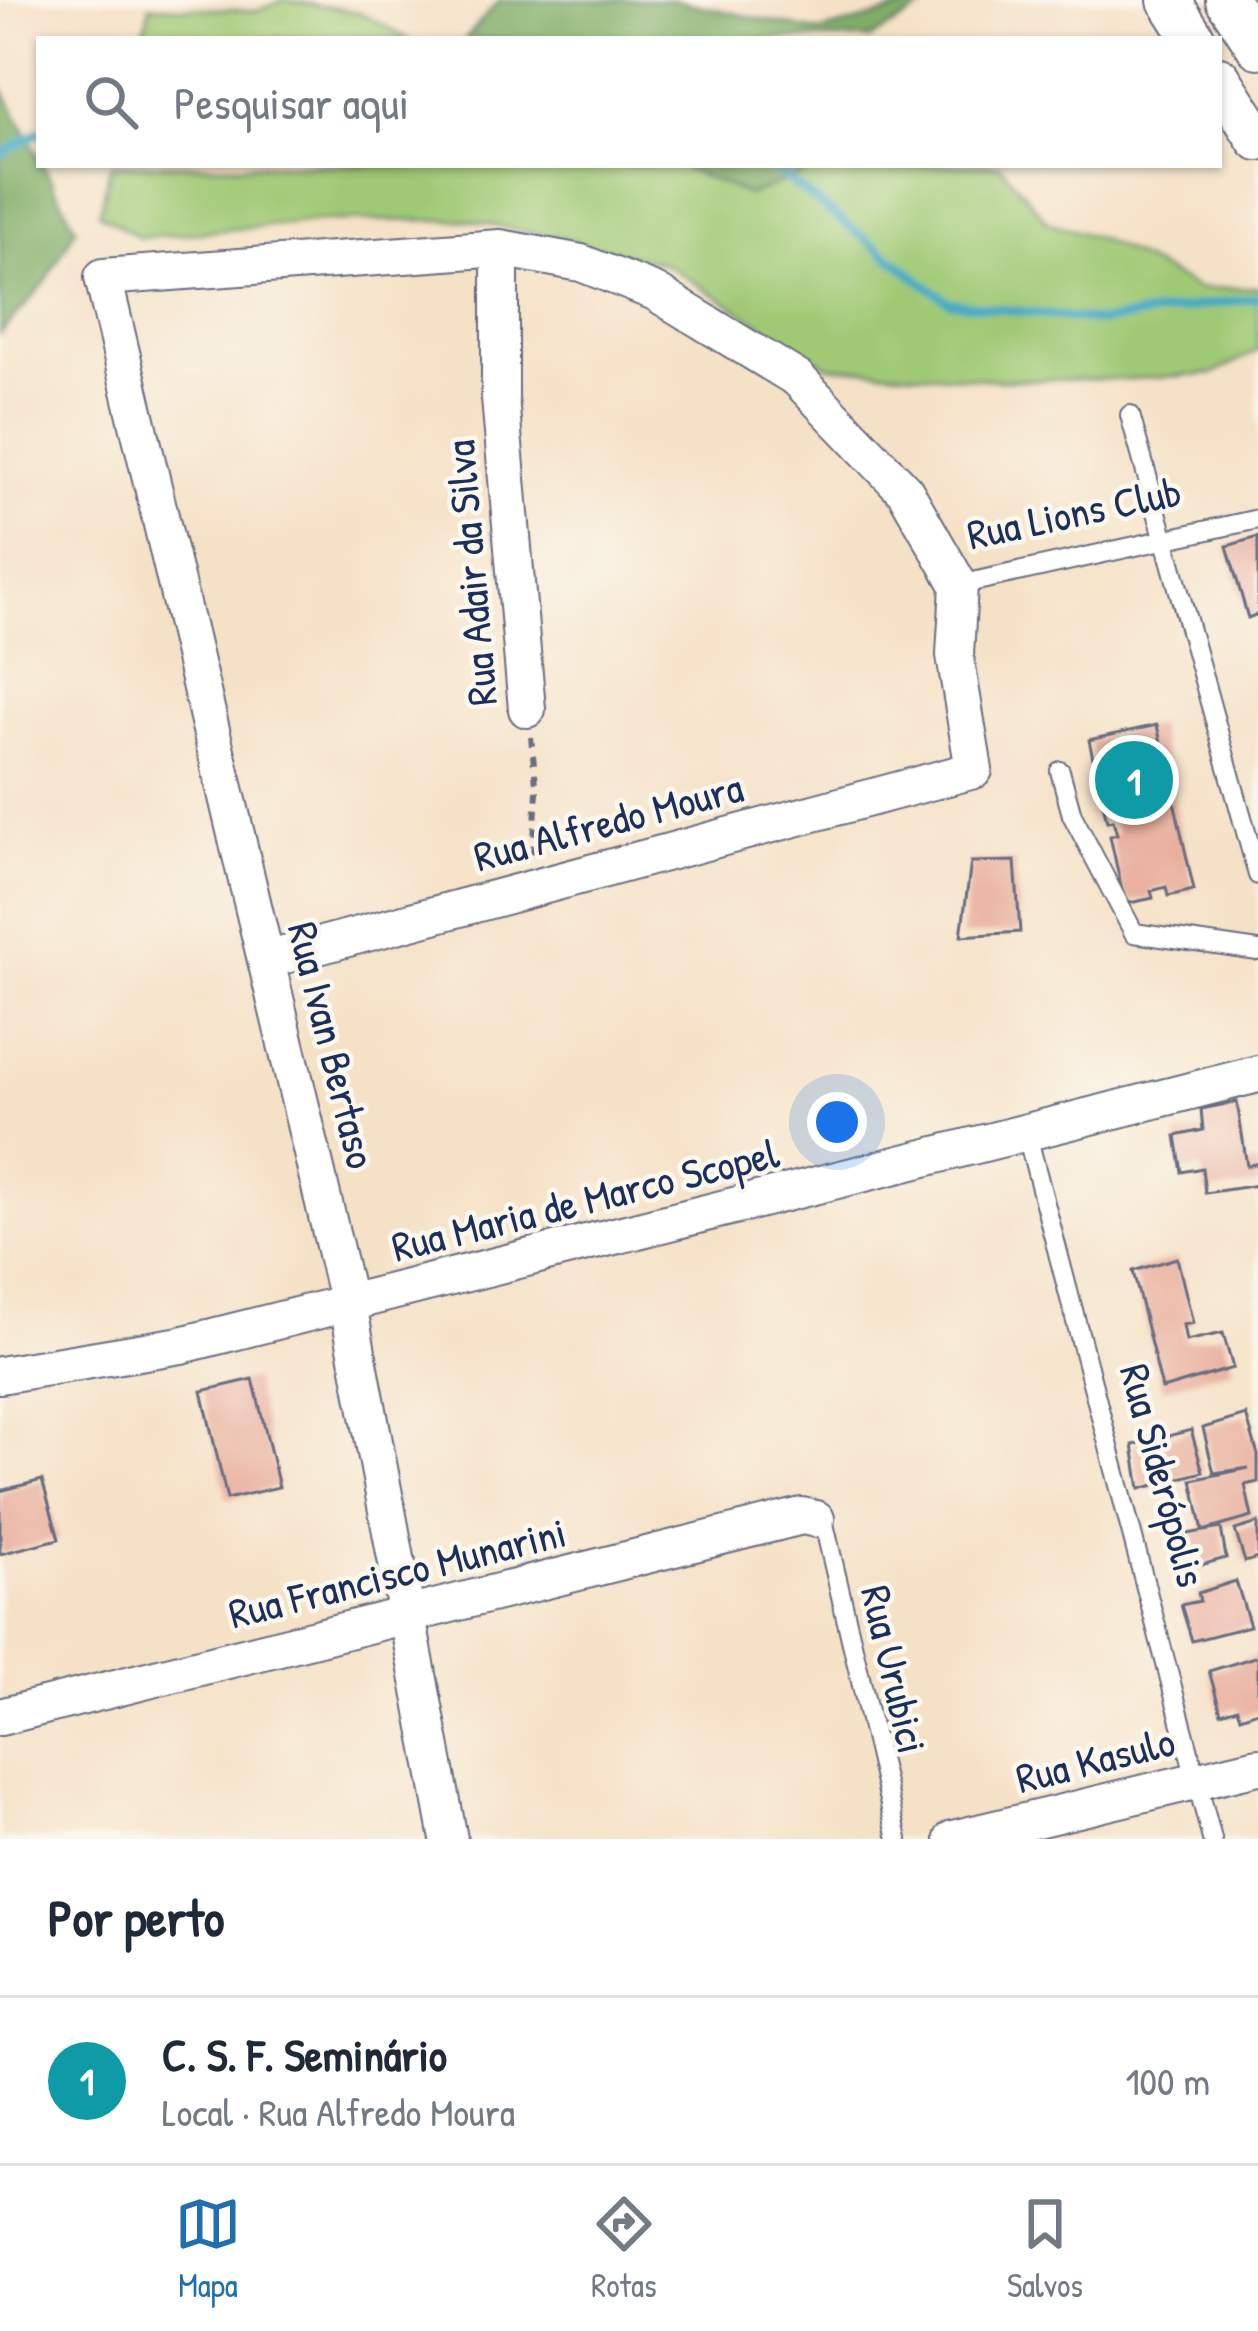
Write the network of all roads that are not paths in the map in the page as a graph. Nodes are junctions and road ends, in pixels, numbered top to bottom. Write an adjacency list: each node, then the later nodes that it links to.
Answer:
1 (1168, 0): 3 (street)
2 (1227, 0): 4 (street)
3 (1192, 36)
4 (1258, 47)
5 (1222, 83): 6 (street)
6 (1258, 139)
7 (500, 248): 8 (street, Rua Lions Club); 12 (street, Rua Lions Club); 13 (street, Rua Adair da Silva)
8 (103, 278): 17 (street, Rua Ivan Bertaso)
9 (1130, 415): 11 (lane)
10 (1258, 520): 11 (lane, Rua Lions Club)
11 (1162, 541): 12 (lane, Rua Lions Club); 15 (lane)
12 (959, 585): 17 (street, Rua Alfredo Moura)
13 (527, 709)
14 (1060, 771): 16 (lane)
15 (1258, 875)
16 (1258, 951)
17 (266, 960): 20 (street, Rua Ivan Bertaso)
18 (1258, 1074): 19 (street, Rua Maria de Marco Scopel)
19 (1027, 1135): 20 (street, Rua Maria de Marco Scopel); 26 (lane, Rua Siderópolis)
20 (349, 1304): 21 (street, Rua Maria de Marco Scopel); 23 (street, Rua Ivan Bertaso)
21 (0, 1375)
22 (815, 1519): 23 (street, Rua Francisco Munarini); 28 (lane, Rua Urubici)
23 (404, 1617): 24 (street, Rua Francisco Munarini); 27 (street, Rua Ivan Bertaso)
24 (0, 1717)
25 (1258, 1766): 26 (street, Rua Kasulo)
26 (1198, 1780): 29 (street, Rua Kasulo); 30 (lane, Rua Siderópolis)
27 (449, 1839)
28 (898, 1839)
29 (953, 1839)
30 (1212, 1839)

